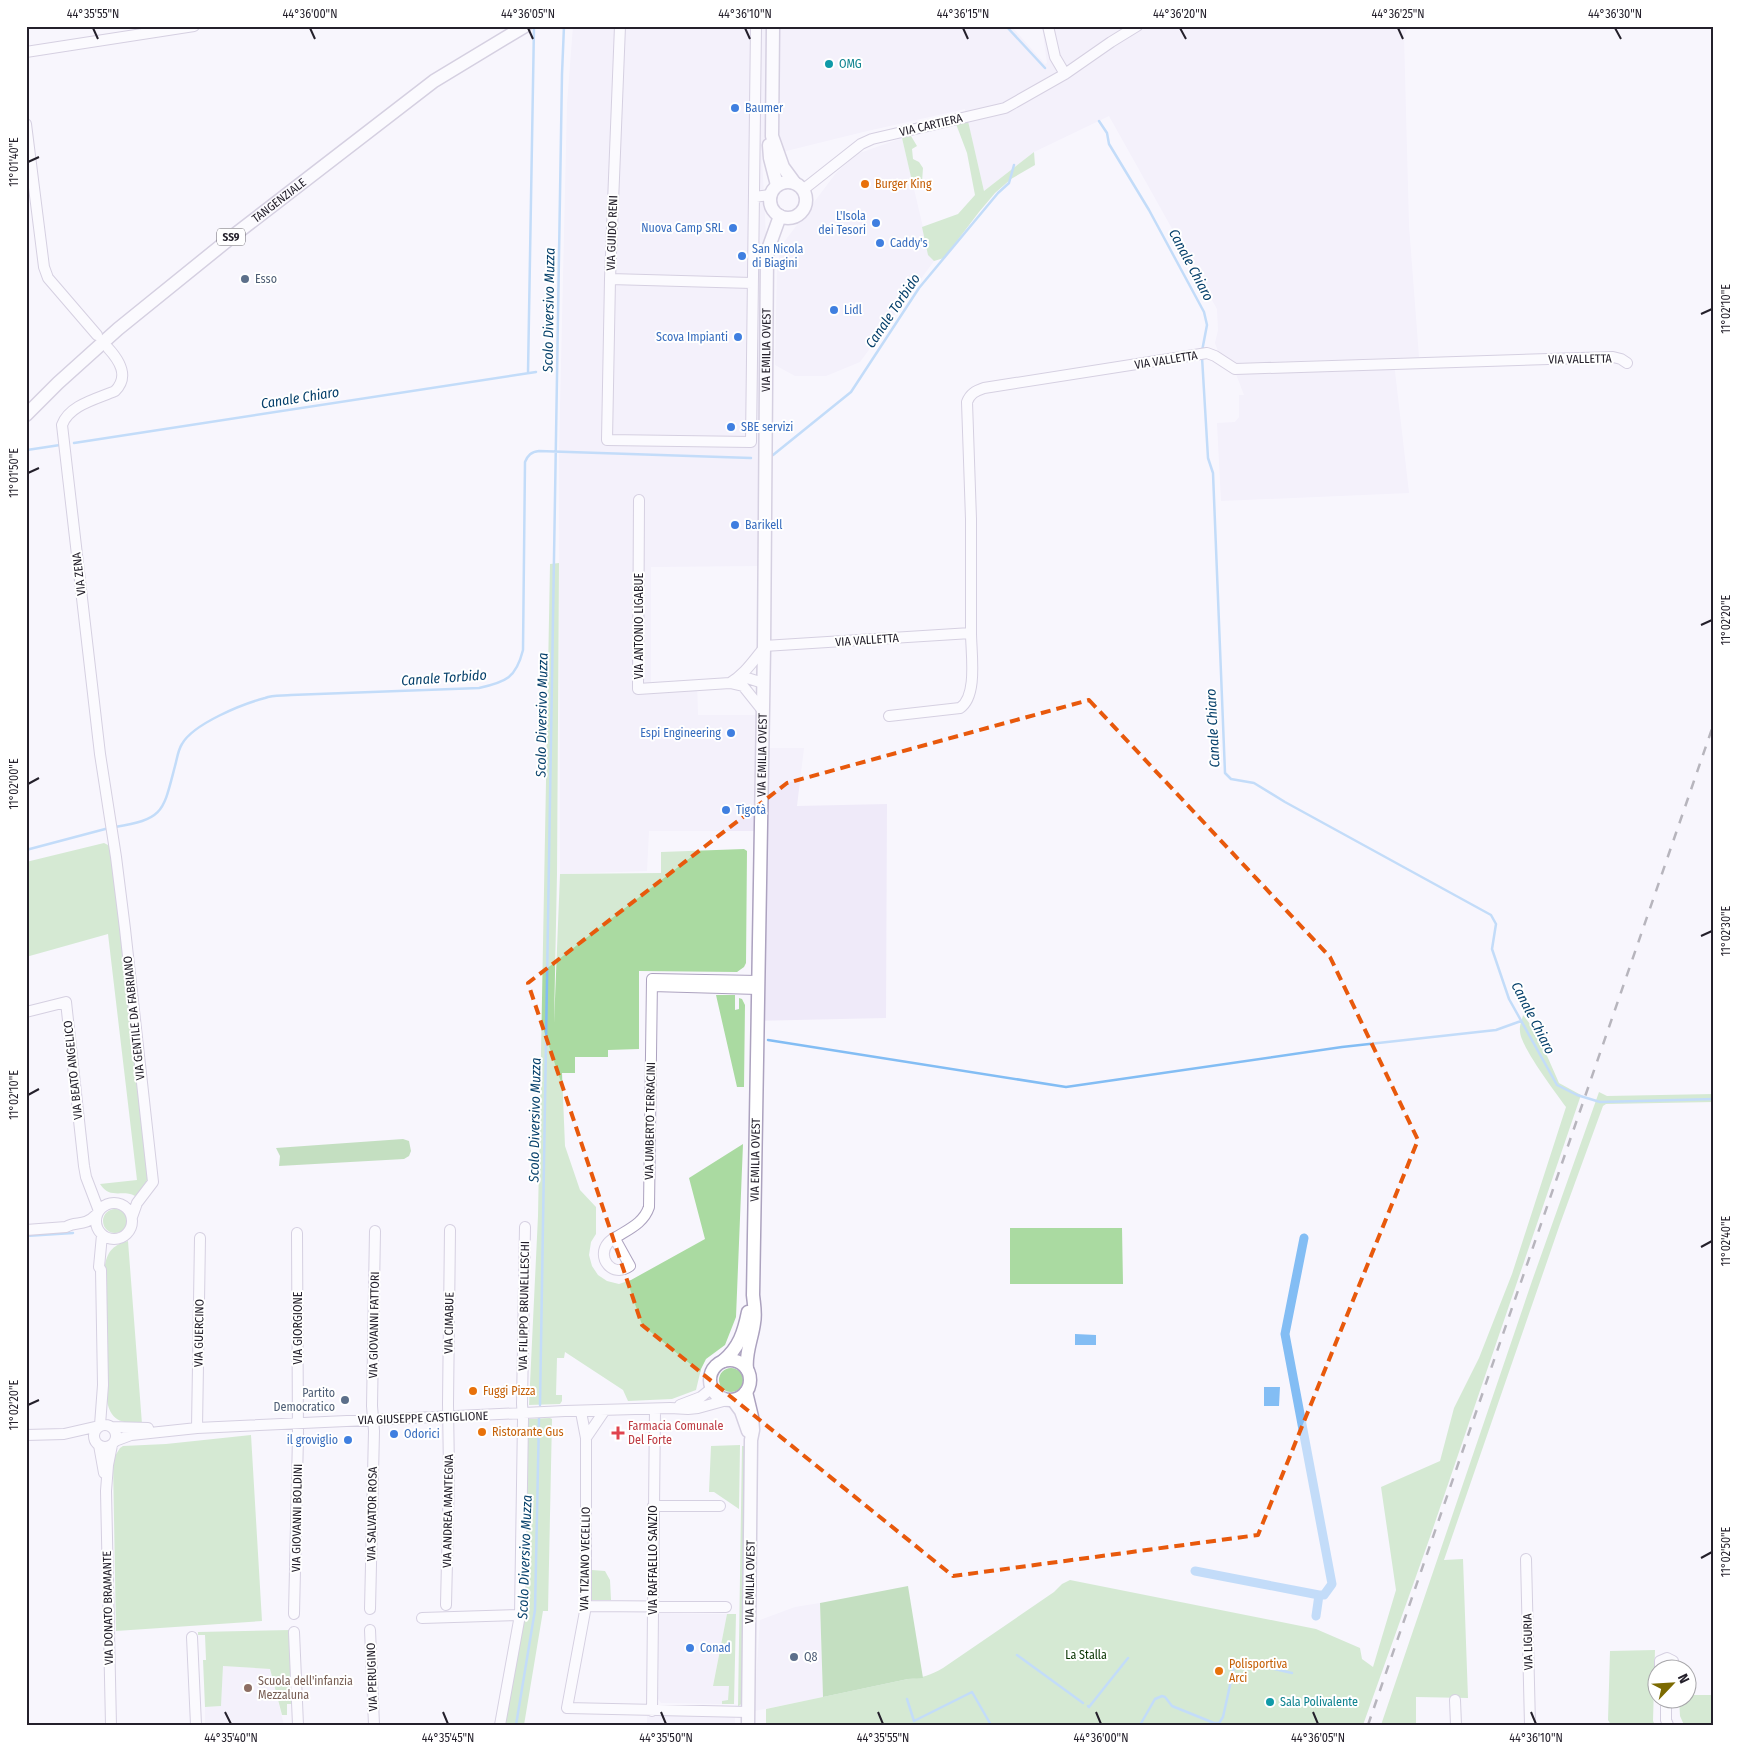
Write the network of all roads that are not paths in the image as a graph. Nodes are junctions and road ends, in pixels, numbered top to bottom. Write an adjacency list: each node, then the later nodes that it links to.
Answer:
1 (194, 26): 8 (street)
2 (525, 26): 21 (main road, TANGENZIALE / SS9)
3 (620, 26): 16 (street, VIA GUIDO RENI)
4 (756, 26): 14 (street, VIA EMILIA OVEST)
5 (773, 26): 11 (main road)
6 (1048, 26): 9 (street)
7 (1138, 26): 9 (street, VIA CARTIERA)
8 (26, 52)
9 (1065, 74): 12 (street, VIA CARTIERA)
10 (26, 124): 18 (street)
11 (772, 136): 12 (main road); 13 (main road)
12 (799, 186): 13 (main road); 15 (main road)
13 (774, 190): 14 (street); 15 (main road)
14 (754, 197): 17 (street, VIA EMILIA OVEST)
15 (780, 216): 25 (main road, VIA EMILIA OVEST)
16 (610, 279): 17 (street); 22 (street, VIA GUIDO RENI)
17 (752, 283): 22 (street, VIA EMILIA OVEST)
18 (97, 335)
19 (108, 348): 30 (street, VIA ZENA)
20 (1627, 363): 24 (street, VIA VALLETTA)
21 (26, 415)
22 (607, 440)
23 (639, 500): 26 (street, VIA ANTONIO LIGABUE)
24 (971, 633): 25 (street, VIA VALLETTA); 29 (street, VIA VALLETTA)
25 (764, 647): 26 (street); 27 (main road, VIA EMILIA OVEST)
26 (737, 683): 27 (street, VIA ANTONIO LIGABUE); 28 (street)
27 (763, 683): 28 (main road, VIA EMILIA OVEST)
28 (763, 711): 31 (main road, VIA EMILIA OVEST)
29 (889, 716)
30 (112, 838): 34 (street, VIA GENTILE DA FABRIANO)
31 (758, 985): 47 (street, VIA UMBERTO TERRACINI); 49 (main road, VIA EMILIA OVEST)
32 (26, 1012): 33 (street, VIA BEATO ANGELICO)
33 (86, 1177): 35 (street, VIA BEATO ANGELICO); 36 (street, VIA BEATO ANGELICO)
34 (143, 1195): 35 (street); 37 (street, VIA GENTILE DA FABRIANO)
35 (116, 1203): 36 (street); 37 (street)
36 (98, 1213): 38 (street); 44 (street)
37 (132, 1217): 46 (street)
38 (66, 1227): 40 (street); 44 (street)
39 (525, 1227): 60 (street, VIA FILIPPO BRUNELLESCHI)
40 (26, 1230)
41 (450, 1230): 61 (street, VIA CIMABUE)
42 (375, 1231): 62 (street, VIA GIOVANNI FATTORI)
43 (297, 1233): 63 (street, VIA GIORGIONE)
44 (101, 1234): 46 (street); 48 (street)
45 (200, 1238): 65 (street, VIA GUERCINO)
46 (119, 1239): 48 (street)
47 (615, 1239)
48 (101, 1270): 64 (street)
49 (753, 1295): 50 (main road, VIA EMILIA OVEST); 51 (main road, VIA EMILIA OVEST)
50 (723, 1361): 51 (main road); 52 (main road)
51 (747, 1370): 53 (main road)
52 (712, 1388): 54 (main road); 55 (street, VIA GIUSEPPE CASTIGLIONE)
53 (746, 1392): 54 (main road); 71 (main road, VIA EMILIA OVEST)
54 (730, 1400): 55 (street, VIA GIUSEPPE CASTIGLIONE); 71 (main road, VIA EMILIA OVEST)
55 (670, 1408): 56 (street, VIA GIUSEPPE CASTIGLIONE)
56 (655, 1409): 57 (street, VIA GIUSEPPE CASTIGLIONE); 75 (street, VIA RAFFAELLO SANZIO)
57 (605, 1410): 58 (street, VIA GIUSEPPE CASTIGLIONE); 66 (street)
58 (593, 1411): 59 (street, VIA GIUSEPPE CASTIGLIONE); 66 (street)
59 (581, 1412): 60 (street, VIA GIUSEPPE CASTIGLIONE); 70 (street, VIA TIZIANO VECELLIO)
60 (523, 1414): 61 (street, VIA GIUSEPPE CASTIGLIONE); 84 (street, VIA FILIPPO BRUNELLESCHI)
61 (448, 1416): 62 (street, VIA GIUSEPPE CASTIGLIONE); 78 (street, VIA ANDREA MANTEGNA)
62 (373, 1420): 63 (street, VIA GIUSEPPE CASTIGLIONE); 82 (street, VIA SALVATOR ROSA)
63 (298, 1423): 65 (street, VIA GIUSEPPE CASTIGLIONE); 83 (street, VIA GIOVANNI BOLDINI)
64 (105, 1426): 67 (street, VIA GIUSEPPE CASTIGLIONE); 68 (street, VIA GIUSEPPE CASTIGLIONE); 72 (street); 73 (street)
65 (198, 1428): 67 (street, VIA GIUSEPPE CASTIGLIONE)
66 (593, 1428): 70 (street)
67 (176, 1430): 73 (street, VIA GIUSEPPE CASTIGLIONE)
68 (64, 1434): 69 (street, VIA GIUSEPPE CASTIGLIONE); 72 (street, VIA GIUSEPPE CASTIGLIONE)
69 (26, 1435)
70 (586, 1438): 79 (street, VIA TIZIANO VECELLIO)
71 (751, 1440): 92 (main road, VIA EMILIA OVEST)
72 (97, 1443): 73 (street); 74 (street, VIA DONATO BRAMANTE)
73 (113, 1443): 74 (street, VIA DONATO BRAMANTE)
74 (106, 1491): 93 (street, VIA DONATO BRAMANTE)
75 (653, 1506): 76 (street); 80 (street, VIA RAFFAELLO SANZIO)
76 (720, 1506)
77 (1526, 1559): 99 (street, VIA LIGURIA)
78 (446, 1606)
79 (586, 1606): 80 (street); 91 (street, VIA TIZIANO VECELLIO)
80 (653, 1606): 81 (street); 91 (street, VIA RAFFAELLO SANZIO)
81 (726, 1608)
82 (370, 1609)
83 (294, 1614)
84 (520, 1615): 85 (street); 97 (street, VIA FILIPPO BRUNELLESCHI)
85 (422, 1618)
86 (370, 1630): 96 (street, VIA PERUGINO)
87 (294, 1632): 95 (street)
88 (192, 1637): 94 (street)
89 (1455, 1700): 98 (street)
90 (1666, 1708): 100 (street)
91 (652, 1711): 92 (street)
92 (748, 1718)
93 (111, 1725)
94 (196, 1725)
95 (298, 1725)
96 (374, 1725)
97 (500, 1725)
98 (1456, 1725)
99 (1530, 1725)
100 (1668, 1725)

